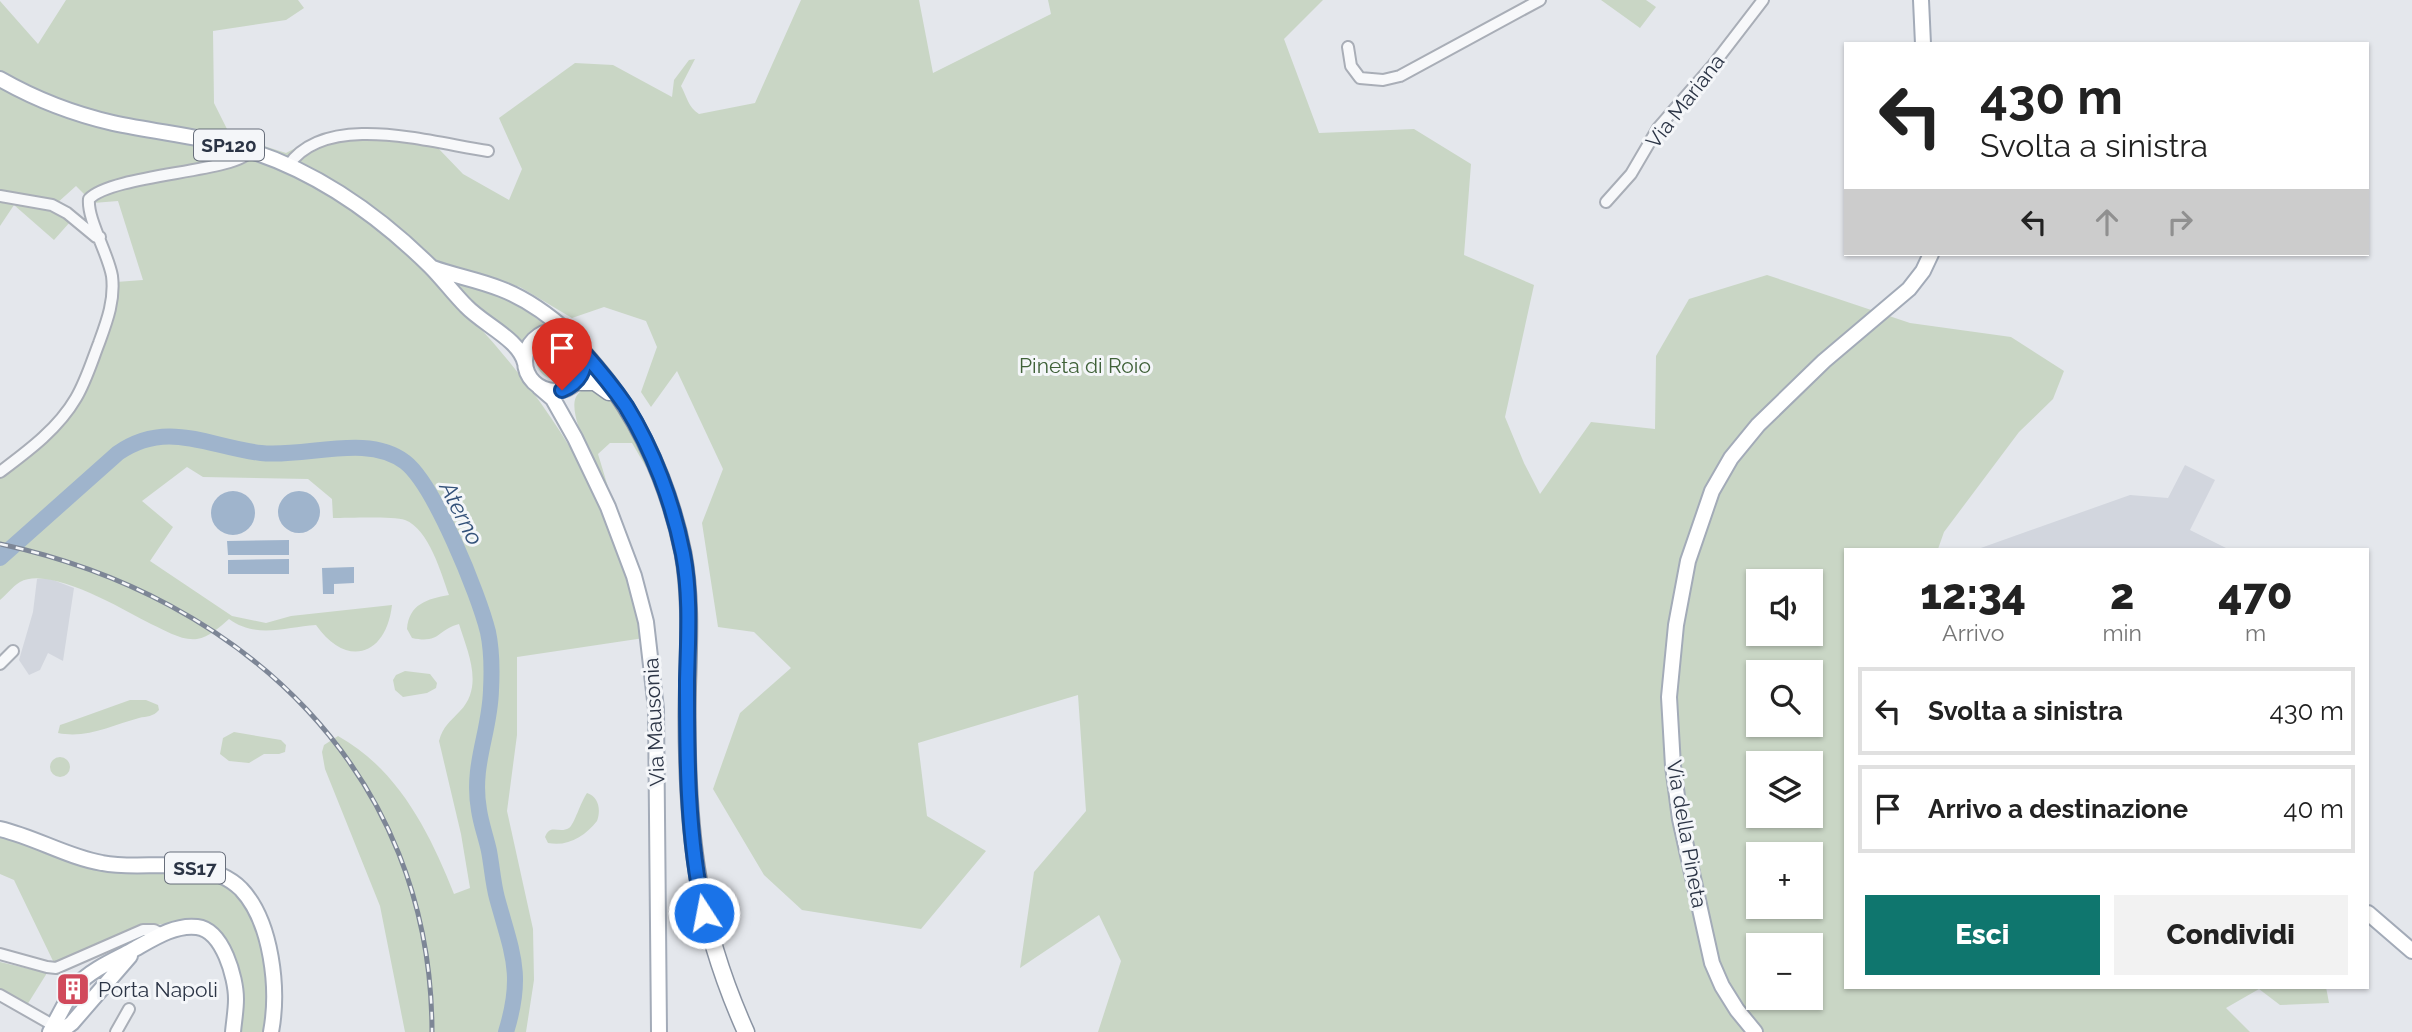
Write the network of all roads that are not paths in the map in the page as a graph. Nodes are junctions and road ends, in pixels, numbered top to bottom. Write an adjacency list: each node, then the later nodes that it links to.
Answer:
1 (1540, 0): 5 (street)
2 (1763, 0): 11 (street, Via Mariana)
3 (1921, 0): 4 (main road)
4 (1923, 42)
5 (1348, 47)
6 (0, 79): 7 (main road, SP120)
7 (250, 151): 9 (main road, SP120); 12 (street)
8 (488, 151): 9 (street)
9 (288, 166): 14 (main road, SP120)
10 (0, 196): 12 (street)
11 (1606, 202)
12 (100, 237): 21 (street)
13 (1930, 256): 38 (main road, Via della Pineta)
14 (431, 267): 15 (main road, SP120); 16 (main road, SP120)
15 (580, 346): 16 (main road); 17 (main road); 20 (highway)
16 (525, 363): 18 (main road)
17 (573, 385): 18 (main road); 19 (main road, Via Mausonia); 20 (highway)
18 (539, 387): 19 (main road, Via Mausonia)
19 (569, 428): 36 (main road, Via Mausonia)
20 (646, 444): 37 (highway)
21 (0, 472)
22 (13, 651): 23 (street)
23 (0, 664)
24 (0, 829): 35 (main road, SS17)
25 (2369, 914): 28 (main road)
26 (162, 934): 27 (main road); 29 (street); 34 (main road)
27 (145, 943): 32 (main road); 32 (main road)
28 (2412, 951)
29 (0, 954)
30 (0, 995): 32 (street)
31 (129, 1009): 33 (street)
32 (56, 1030)
33 (116, 1032)
34 (233, 1032)
35 (271, 1032)
36 (659, 1032)
37 (746, 1032)
38 (1755, 1032)

